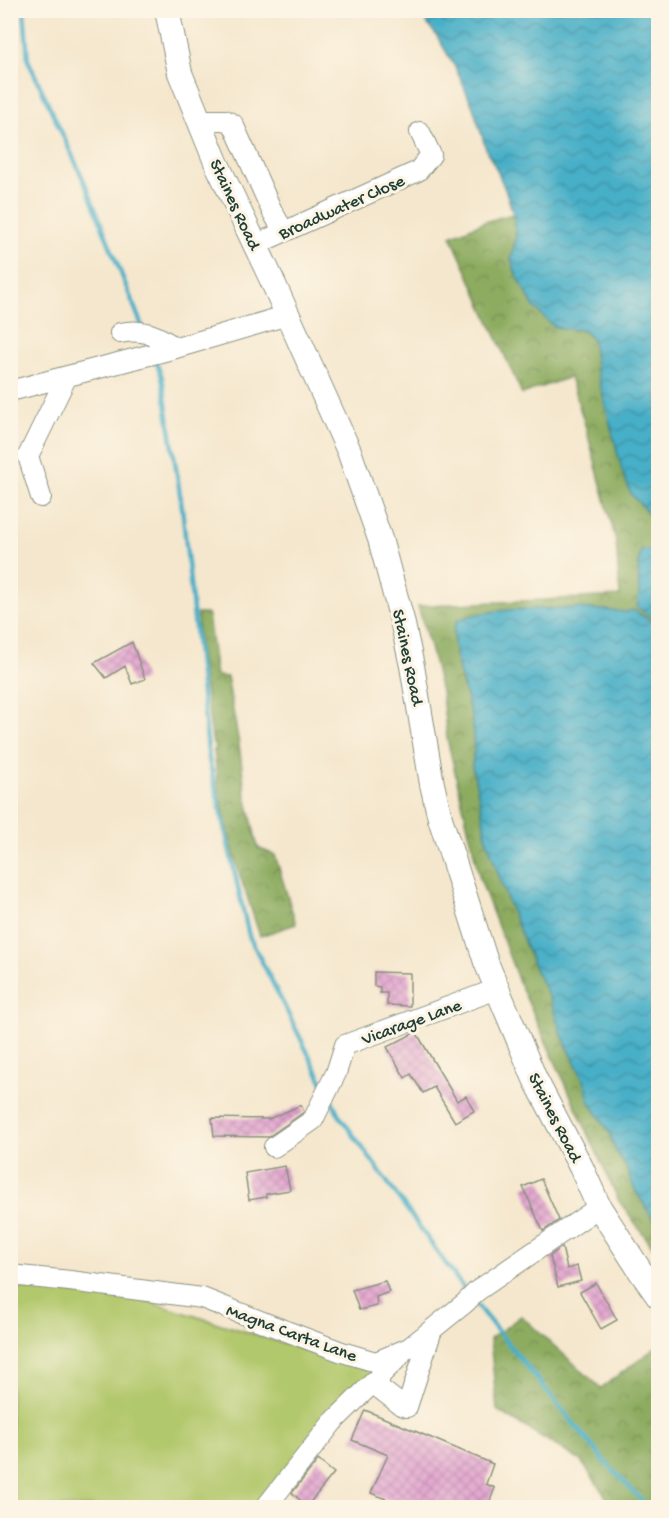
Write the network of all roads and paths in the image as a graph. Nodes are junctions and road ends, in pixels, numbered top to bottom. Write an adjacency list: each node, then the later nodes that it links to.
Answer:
1 (167, 10): 2 (main road, Staines Road)
2 (199, 120): 4 (street); 5 (main road, Staines Road)
3 (420, 132): 4 (street, Broadwater Close)
4 (284, 232): 5 (street, Broadwater Close)
5 (255, 245): 6 (main road, Staines Road)
6 (288, 315): 8 (street); 12 (main road, Staines Road)
7 (120, 333): 8 (street)
8 (176, 348): 9 (street)
9 (67, 376): 10 (street); 11 (street)
10 (10, 391)
11 (41, 497)
12 (497, 989): 13 (street, Vicarage Lane); 14 (main road, Staines Road)
13 (274, 1147)
14 (599, 1207): 16 (main road, Staines Road); 17 (street, Magna Carta Lane)
15 (10, 1275): 18 (street, Magna Carta Lane)
16 (658, 1296)
17 (432, 1330): 18 (street, Magna Carta Lane); 19 (street)
18 (409, 1348): 19 (street)
19 (379, 1378): 20 (street)
20 (265, 1508)

